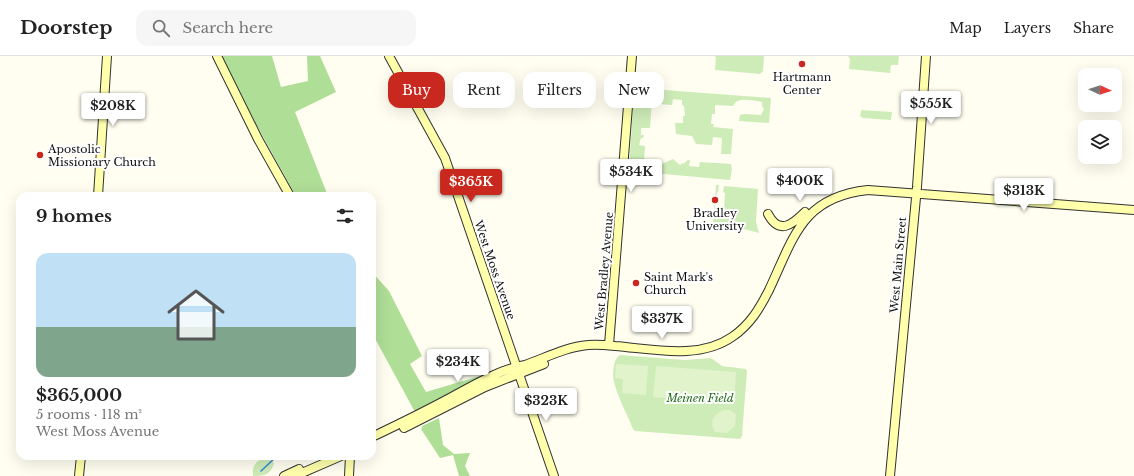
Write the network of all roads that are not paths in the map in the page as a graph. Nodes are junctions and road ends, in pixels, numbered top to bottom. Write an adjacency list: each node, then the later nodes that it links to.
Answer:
1 (107, 56): 6 (main road)
2 (218, 56): 7 (main road)
3 (389, 56): 13 (main road, West Moss Avenue)
4 (632, 56): 12 (main road, West Bradley Avenue)
5 (926, 56): 8 (main road, West Main Street)
6 (98, 192)
7 (288, 192)
8 (916, 193): 9 (main road); 10 (main road); 25 (main road, West Main Street)
9 (830, 200): 11 (main road); 12 (main road)
10 (1134, 210)
11 (768, 214)
12 (608, 345): 13 (main road)
13 (518, 371): 14 (main road); 15 (main road); 24 (main road, West Moss Avenue)
14 (376, 435)
15 (376, 440)
16 (81, 460): 20 (main road)
17 (321, 460): 21 (main road)
18 (331, 460): 22 (main road)
19 (350, 460): 23 (main road)
20 (79, 476)
21 (284, 476)
22 (295, 476)
23 (349, 476)
24 (554, 476)
25 (890, 476)

